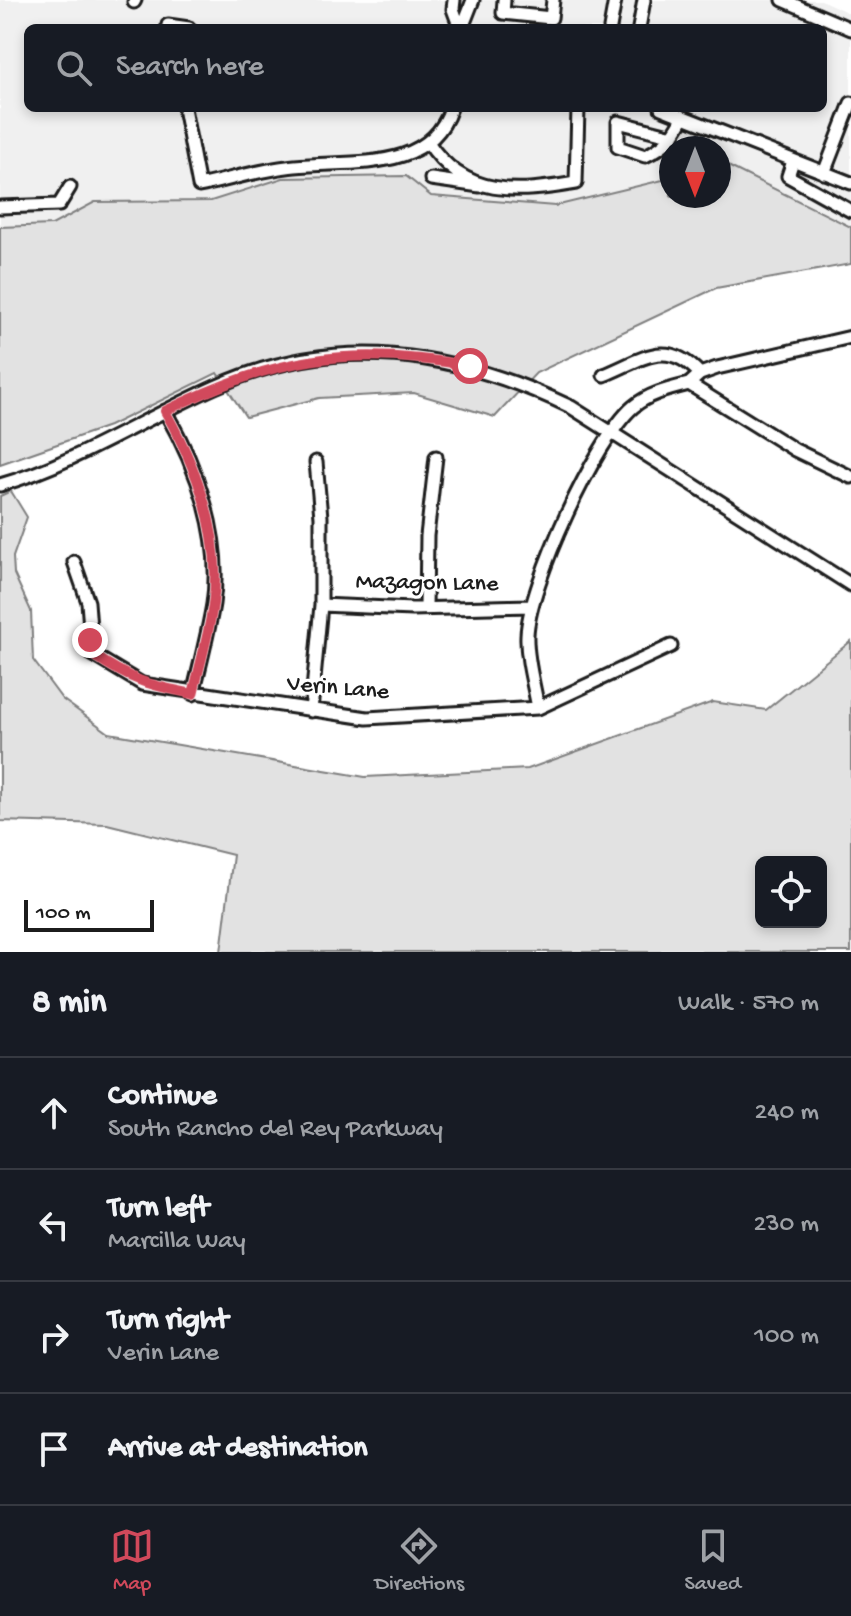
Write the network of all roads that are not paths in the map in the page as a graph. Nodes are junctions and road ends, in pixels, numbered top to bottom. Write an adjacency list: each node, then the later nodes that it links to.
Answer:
1 (454, 0): 9 (street)
2 (473, 0): 10 (street)
3 (504, 0): 8 (street)
4 (553, 0): 8 (street)
5 (615, 0): 11 (street)
6 (644, 0): 12 (street)
7 (783, 0): 13 (street)
8 (553, 23)
9 (459, 24)
10 (463, 24)
11 (611, 24)
12 (640, 24)
13 (851, 29)
14 (851, 103): 22 (street)
15 (185, 112): 20 (street)
16 (448, 112): 20 (street)
17 (578, 112): 26 (street)
18 (681, 114): 19 (street); 21 (street)
19 (673, 136): 19 (street)
20 (428, 142): 26 (street)
21 (793, 161): 22 (street); 28 (street)
22 (824, 173): 24 (street)
23 (431, 179): 26 (street)
24 (851, 183)
25 (70, 187): 27 (street)
26 (484, 187)
27 (0, 207)
28 (851, 211)
29 (851, 337): 30 (street)
30 (700, 374): 31 (street); 32 (street)
31 (604, 375)
32 (689, 384): 34 (street); 37 (street)
33 (165, 411): 34 (street); 38 (street); 45 (street)
34 (613, 434): 40 (street); 42 (street)
35 (436, 457): 43 (street)
36 (316, 462): 41 (street)
37 (851, 477)
38 (0, 485)
39 (74, 562): 45 (street, Verin Lane)
40 (851, 585)
41 (321, 605): 43 (street, Mazagon Lane); 47 (street)
42 (532, 606): 43 (street, Mazagon Lane); 46 (street)
43 (426, 608)
44 (671, 646): 46 (street, Verin Lane)
45 (193, 694): 47 (street, Verin Lane)
46 (538, 708): 47 (street, Verin Lane)
47 (311, 711)

